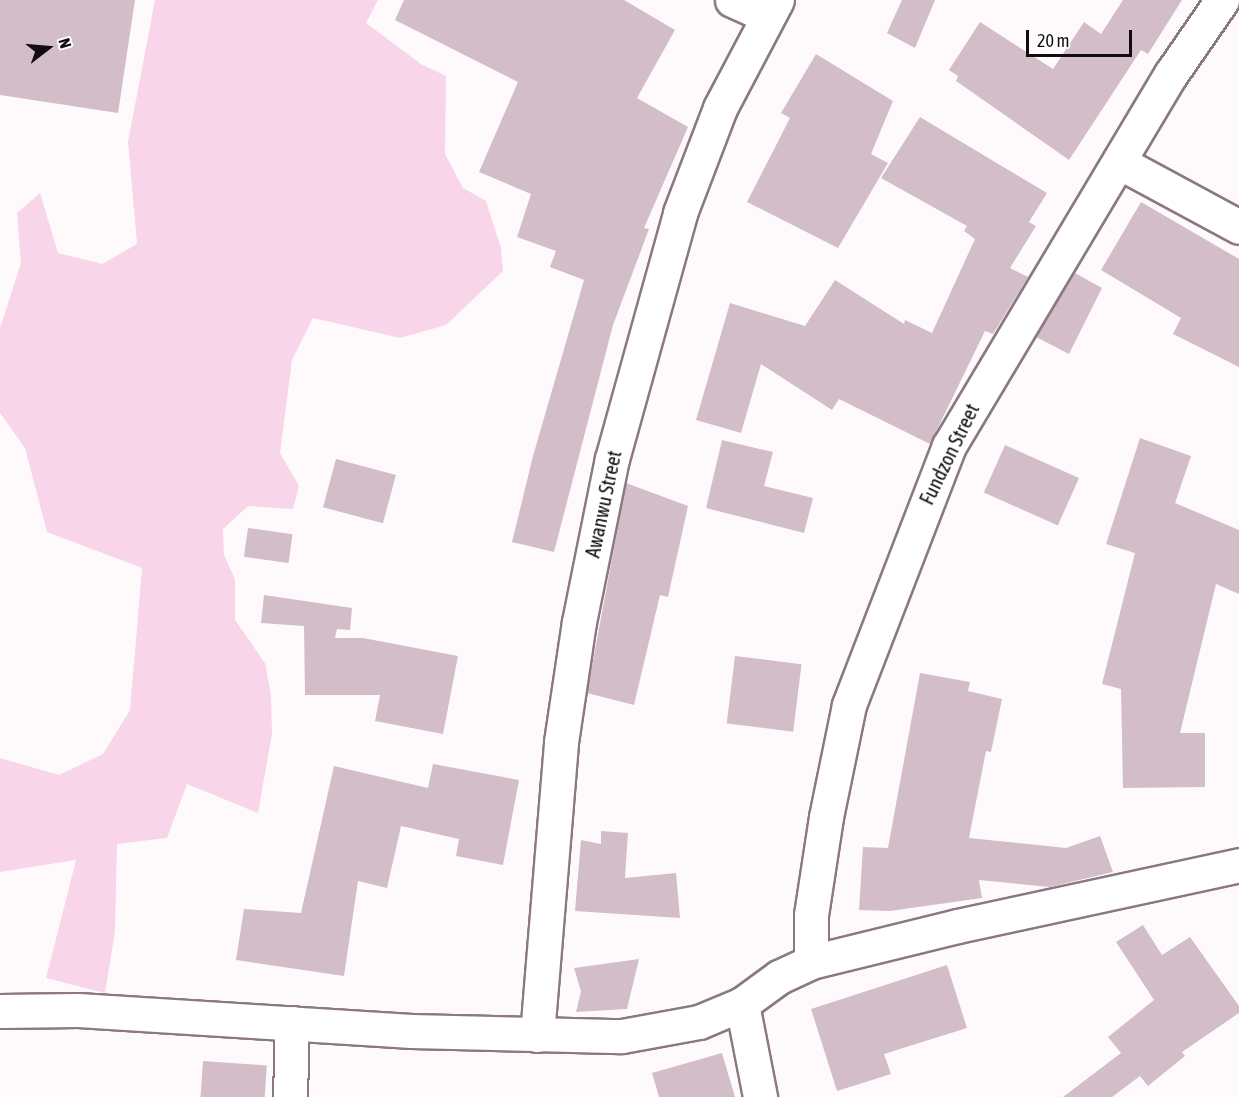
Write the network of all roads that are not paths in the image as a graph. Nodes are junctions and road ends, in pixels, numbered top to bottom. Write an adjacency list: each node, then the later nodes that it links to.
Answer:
1 (732, 0): 3 (street)
2 (1222, 0): 4 (street, Fundzon Street)
3 (772, 8): 11 (street, Awanwu Street)
4 (1119, 162): 5 (street); 7 (street, Fundzon Street)
5 (1239, 227)
6 (1239, 865): 7 (street)
7 (811, 962): 8 (street)
8 (742, 1004): 11 (street); 13 (street)
9 (0, 1011): 10 (street)
10 (292, 1023): 11 (street); 12 (street)
11 (537, 1035)
12 (290, 1097)
13 (760, 1097)

